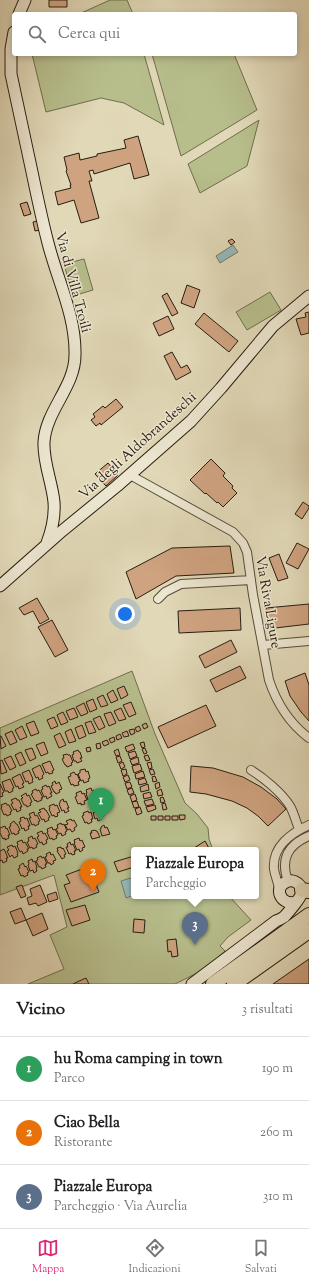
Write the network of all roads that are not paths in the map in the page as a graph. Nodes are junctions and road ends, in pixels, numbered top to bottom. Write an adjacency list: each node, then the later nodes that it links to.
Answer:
1 (25, 0): 2 (street)
2 (21, 12)
3 (12, 43): 6 (street, Via di Villa Troili)
4 (309, 296): 5 (street, Via degli Aldobrandeschi)
5 (130, 474): 6 (street, Via degli Aldobrandeschi); 7 (street, Via Riva Ligure)
6 (47, 543): 8 (street, Via di Villa Troili)
7 (251, 580): 9 (street); 11 (street, Via Riva Ligure)
8 (0, 586)
9 (158, 599)
10 (309, 641): 11 (street)
11 (263, 645): 12 (street, Via Riva Ligure)
12 (309, 738)
13 (251, 770): 15 (street)
14 (309, 825): 15 (street)
15 (299, 829): 18 (street)
16 (309, 836): 17 (street)
17 (288, 881): 18 (street); 19 (street)
18 (280, 894): 19 (street); 21 (street)
19 (302, 894): 21 (street)
20 (309, 915): 24 (highway)
21 (276, 921): 23 (street)
22 (309, 931): 25 (highway)
23 (192, 984)
24 (213, 984)
25 (234, 984)

